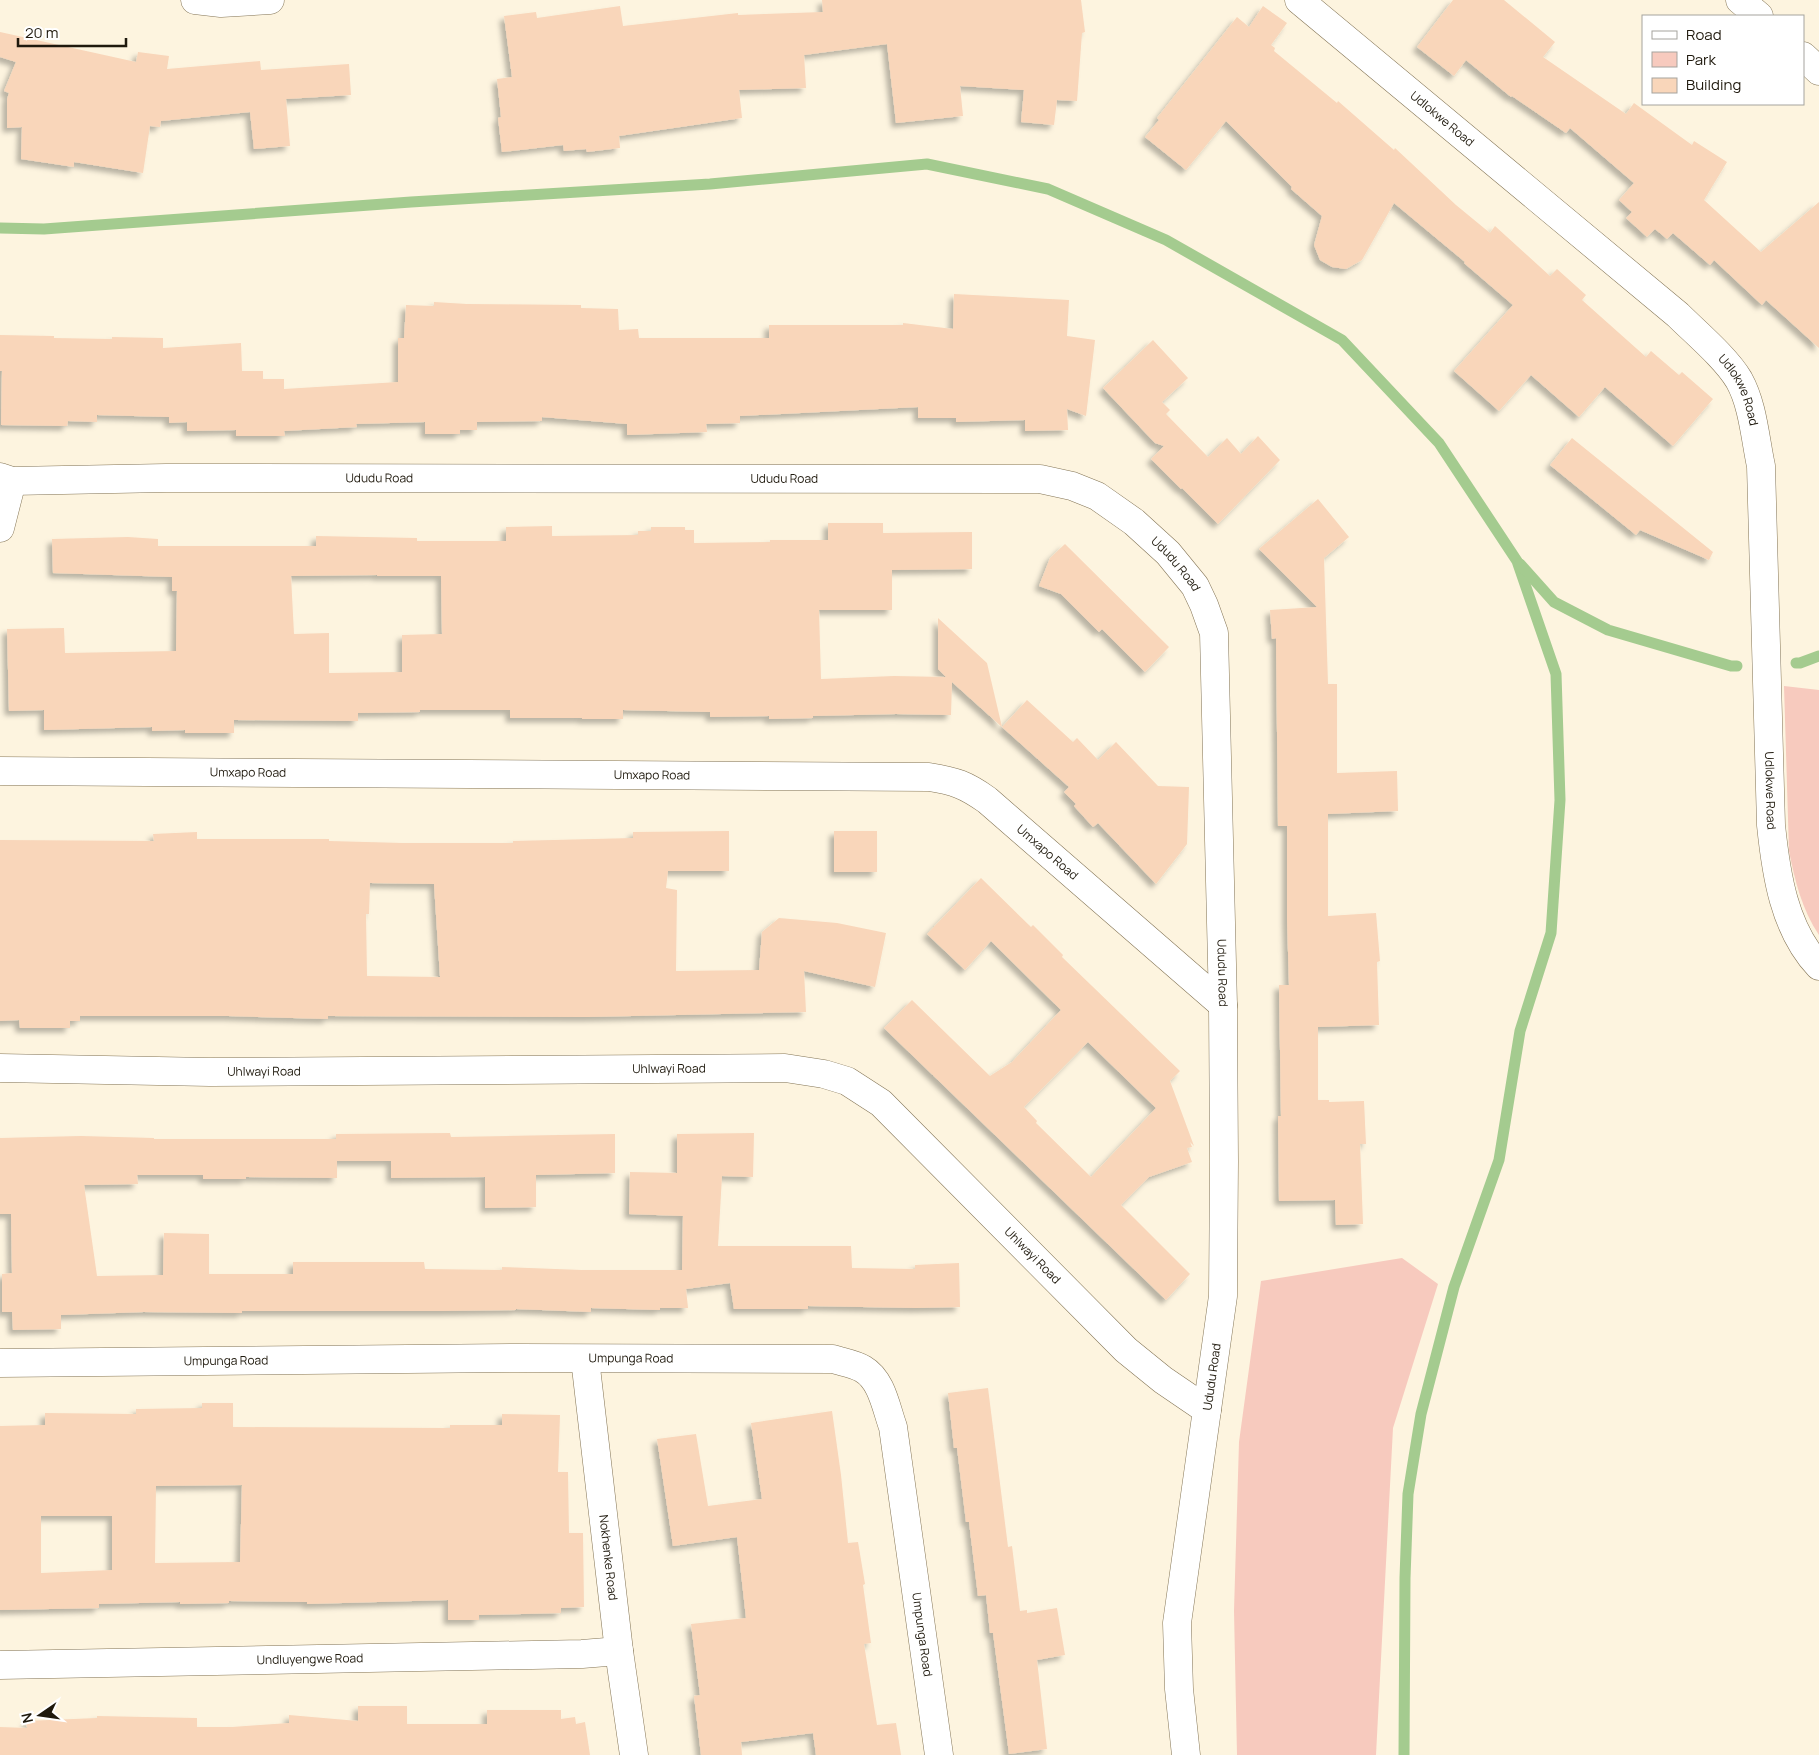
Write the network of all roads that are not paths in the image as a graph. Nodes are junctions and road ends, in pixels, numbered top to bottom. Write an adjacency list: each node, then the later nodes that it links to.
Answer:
1 (195, 0): 2 (street)
2 (270, 0)
3 (1299, 0): 11 (street, Udlokwe Road)
4 (1740, 0): 5 (street)
5 (1759, 15)
6 (1804, 57): 7 (street)
7 (1819, 71)
8 (6, 479): 9 (street); 12 (street, Ududu Road)
9 (0, 528)
10 (0, 771): 12 (street, Umxapo Road)
11 (1819, 966)
12 (1223, 1005): 16 (street, Ududu Road)
13 (0, 1068): 16 (street, Uhlwayi Road)
14 (585, 1359): 15 (street, Umpunga Road); 17 (street, Nokhenke Road); 20 (street, Umpunga Road)
15 (0, 1363)
16 (1207, 1410): 21 (street, Ududu Road)
17 (619, 1651): 18 (street, Undluyengwe Road); 19 (street, Nokhenke Road)
18 (0, 1665)
19 (634, 1755)
20 (939, 1755)
21 (1186, 1755)

